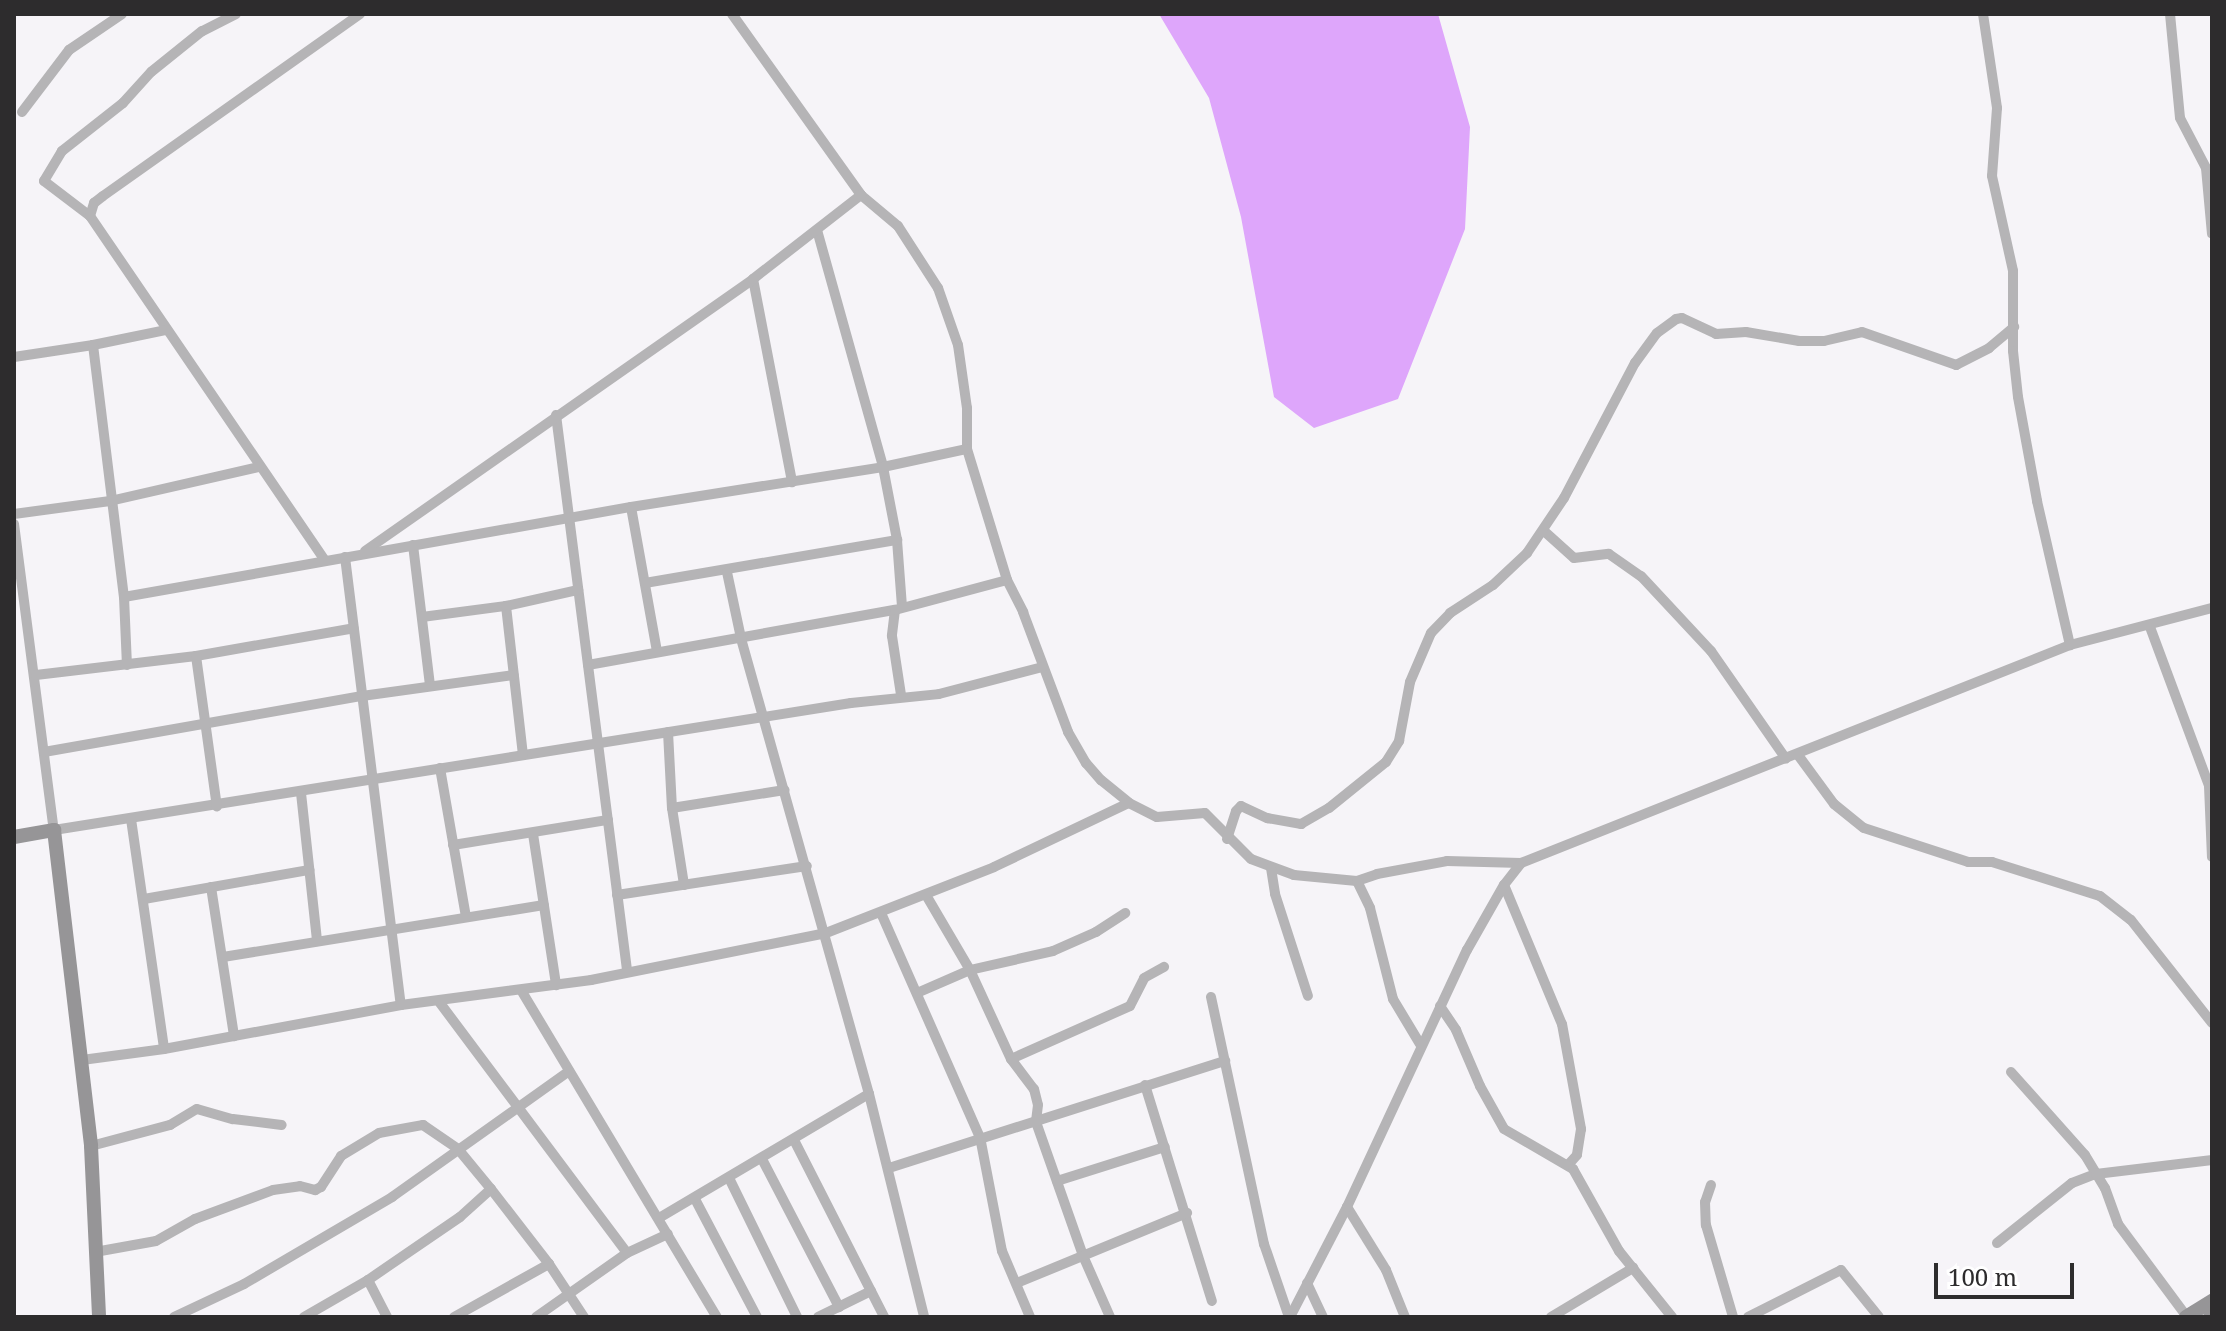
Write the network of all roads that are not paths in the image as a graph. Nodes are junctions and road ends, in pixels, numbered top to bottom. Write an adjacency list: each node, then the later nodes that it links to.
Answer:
1 (122, 14): 7 (street)
2 (236, 14): 9 (street)
3 (360, 14): 9 (street)
4 (732, 14): 8 (street)
5 (1983, 14): 13 (street)
6 (2170, 14): 11 (street)
7 (22, 112)
8 (861, 195): 10 (street); 18 (street)
9 (90, 216): 14 (street)
10 (817, 230): 12 (street); 20 (street)
11 (2212, 234)
12 (753, 279): 17 (street); 21 (street)
13 (2014, 327): 27 (street); 45 (street)
14 (166, 330): 15 (street); 19 (street)
15 (93, 345): 16 (street); 22 (street)
16 (14, 357)
17 (556, 415): 25 (street); 30 (street)
18 (967, 449): 20 (street); 34 (street)
19 (259, 467): 22 (street); 32 (street)
20 (883, 467): 21 (street); 28 (street)
21 (792, 482): 23 (street)
22 (110, 501): 24 (street); 37 (street)
23 (631, 507): 25 (street); 35 (street)
24 (14, 514)
25 (569, 518): 29 (street); 36 (street)
26 (14, 524): 51 (street)
27 (1544, 531): 63 (street); 76 (street)
28 (897, 540): 33 (street); 39 (street)
29 (413, 545): 30 (street); 41 (street)
30 (360, 554): 31 (street)
31 (345, 557): 32 (street); 43 (street)
32 (325, 560): 37 (street)
33 (727, 572): 35 (street); 44 (street)
34 (1007, 580): 39 (street); 50 (street)
35 (645, 583): 46 (street)
36 (578, 590): 38 (street); 49 (street)
37 (124, 597): 48 (street)
38 (506, 606): 41 (street); 52 (street)
39 (898, 608): 44 (street); 54 (street)
40 (2212, 608): 42 (street)
41 (422, 617): 53 (street)
42 (2150, 627): 45 (street); 78 (street)
43 (354, 628): 47 (street); 55 (street)
44 (741, 638): 46 (street); 56 (street)
45 (2070, 645): 62 (street)
46 (657, 652): 49 (street)
47 (196, 656): 48 (street); 57 (street)
48 (127, 665): 51 (street)
49 (588, 665): 59 (street)
50 (1043, 667): 54 (street); 68 (street)
51 (36, 675): 60 (street)
52 (514, 675): 53 (street); 61 (street)
53 (430, 686): 55 (street)
54 (901, 695): 56 (street)
55 (362, 696): 57 (street); 65 (street)
56 (765, 717): 58 (street); 66 (street)
57 (206, 724): 60 (street); 69 (street)
58 (668, 732): 59 (street); 70 (street)
59 (598, 743): 61 (street); 72 (street)
60 (44, 752): 73 (street)
61 (523, 755): 64 (street)
62 (1798, 755): 63 (street); 109 (street)
63 (1786, 759): 79 (street)
64 (440, 768): 65 (street); 77 (street)
65 (372, 779): 67 (street); 94 (street)
66 (785, 790): 70 (street); 80 (street)
67 (301, 793): 69 (street); 82 (street)
68 (1129, 803): 76 (street); 88 (street)
69 (217, 807): 71 (street)
70 (672, 808): 84 (street)
71 (131, 819): 73 (street); 89 (street)
72 (608, 820): 74 (street); 87 (street)
73 (54, 830): 75 (street); 114 (street)
74 (533, 834): 77 (street); 90 (street)
75 (14, 837)
76 (1227, 839): 81 (street)
77 (453, 845): 93 (street)
78 (2212, 857)
79 (1521, 863): 83 (street); 85 (street)
80 (807, 866): 84 (street); 95 (street)
81 (1271, 868): 83 (street); 104 (street)
82 (309, 870): 86 (street); 96 (street)
83 (1357, 881): 111 (street)
84 (684, 885): 87 (street)
85 (1504, 885): 108 (street); 130 (street)
86 (211, 887): 89 (street); 97 (street)
87 (617, 895): 99 (street)
88 (926, 895): 91 (street); 100 (street)
89 (144, 899): 112 (street)
90 (544, 905): 93 (street); 101 (street)
91 (881, 913): 95 (street); 103 (street)
92 (1125, 913): 100 (street)
93 (466, 917): 94 (street)
94 (392, 929): 96 (street); 107 (street)
95 (826, 933): 99 (street); 119 (street)
96 (317, 941): 97 (street)
97 (223, 957): 110 (street)
98 (1164, 967): 113 (street)
99 (627, 970): 101 (street)
100 (970, 970): 103 (street); 113 (street)
101 (556, 985): 102 (street)
102 (521, 990): 106 (street); 116 (street)
103 (917, 993): 123 (street)
104 (1308, 996)
105 (1211, 997): 115 (street)
106 (440, 1003): 107 (street); 120 (street)
107 (401, 1005): 110 (street)
108 (1440, 1006): 111 (street); 130 (street)
109 (2212, 1023)
110 (234, 1036): 112 (street)
111 (1420, 1044): 138 (street)
112 (164, 1049): 114 (street)
113 (1011, 1059): 121 (street)
114 (82, 1060): 125 (street)
115 (1225, 1061): 118 (street); 172 (street)
116 (569, 1071): 120 (street); 140 (street)
117 (2011, 1072): 132 (street)
118 (1145, 1085): 121 (street); 126 (street)
119 (869, 1094): 124 (street); 131 (street)
120 (517, 1105): 127 (street); 144 (street)
121 (1036, 1122): 123 (street); 134 (street)
122 (282, 1125): 125 (street)
123 (980, 1137): 131 (street); 149 (street)
124 (794, 1140): 128 (street); 151 (street)
125 (91, 1146): 143 (street)
126 (1165, 1147): 134 (street); 139 (street)
127 (458, 1149): 136 (street); 143 (street); 158 (street)
128 (762, 1159): 133 (street); 155 (street)
129 (2212, 1160): 132 (street)
130 (1568, 1165): 147 (street)
131 (889, 1168): 156 (street)
132 (2096, 1174): 142 (street); 180 (street)
133 (729, 1178): 137 (street); 166 (street)
134 (1057, 1181): 145 (street)
135 (1711, 1185): 177 (street)
136 (491, 1189): 146 (street); 148 (street)
137 (695, 1199): 140 (street); 165 (street)
138 (1347, 1207): 150 (street); 174 (street)
139 (1187, 1213): 145 (street); 153 (street)
140 (659, 1218): 141 (street)
141 (668, 1234): 144 (street); 164 (street)
142 (1997, 1243)
143 (95, 1252): 157 (street)
144 (627, 1253): 152 (street)
145 (1084, 1258): 149 (street); 171 (street)
146 (549, 1264): 152 (street); 161 (street)
147 (1633, 1268): 175 (street); 176 (street)
148 (368, 1280): 159 (street); 160 (street)
149 (1017, 1283): 170 (street)
150 (1307, 1283): 172 (street); 173 (street)
151 (871, 1291): 155 (street); 168 (street)
152 (568, 1294): 162 (street); 163 (street)
153 (1212, 1301)
154 (2212, 1301): 180 (street)
155 (839, 1307): 167 (street)
156 (924, 1314): 169 (street)
157 (99, 1317)
158 (174, 1317)
159 (304, 1317)
160 (387, 1317)
161 (454, 1317)
162 (536, 1317)
163 (584, 1317)
164 (717, 1317)
165 (757, 1317)
166 (797, 1317)
167 (818, 1317)
168 (884, 1317)
169 (911, 1317)
170 (1030, 1317)
171 (1110, 1317)
172 (1290, 1317)
173 (1323, 1317)
174 (1405, 1317)
175 (1551, 1317)
176 (1672, 1317)
177 (1733, 1317)
178 (1748, 1317): 179 (street)
179 (1879, 1317)
180 (2186, 1317)

